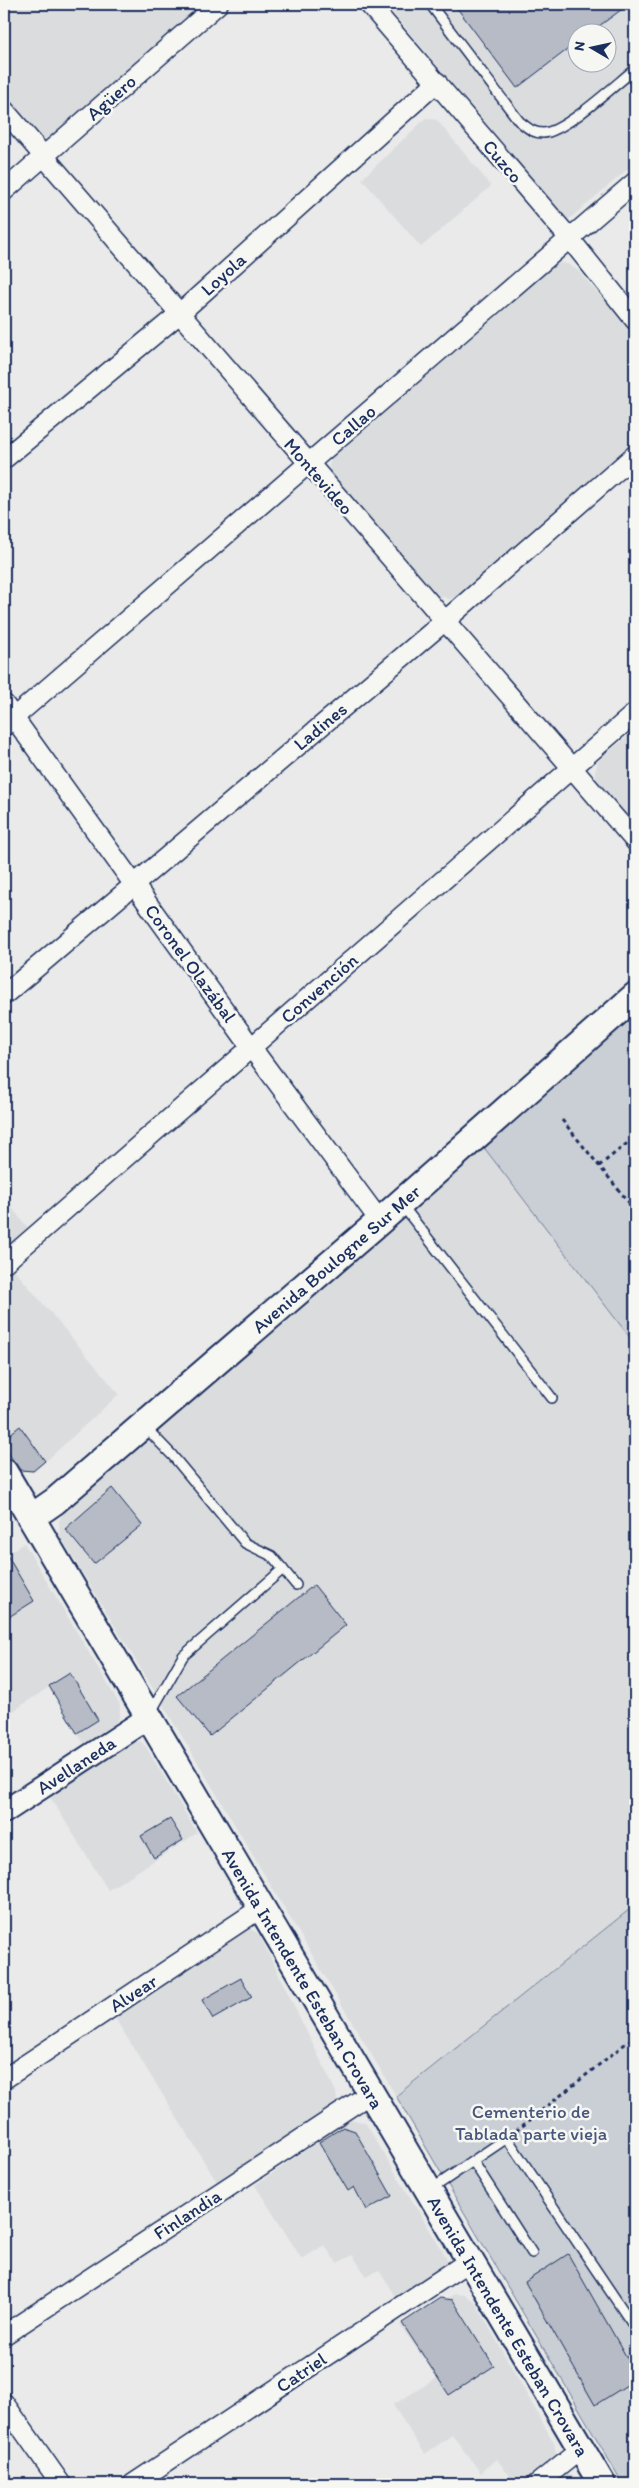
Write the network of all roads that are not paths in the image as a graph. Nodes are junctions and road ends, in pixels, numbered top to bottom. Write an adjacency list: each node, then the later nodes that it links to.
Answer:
1 (218, 4): 7 (street, Agüero)
2 (369, 4): 5 (street, Cuzco)
3 (430, 4): 4 (lane)
4 (635, 69)
5 (437, 82): 10 (street, Cuzco); 11 (street, Loyola)
6 (4, 110): 7 (street, Montevideo)
7 (43, 157): 9 (street, Agüero); 11 (street, Montevideo)
8 (635, 182): 10 (street, Callao)
9 (4, 190)
10 (570, 239): 12 (street, Cuzco); 15 (street, Callao)
11 (178, 314): 14 (street, Loyola); 15 (street, Montevideo)
12 (635, 320)
13 (635, 455): 16 (street, Ladines)
14 (4, 459)
15 (308, 463): 16 (street, Montevideo); 18 (street, Callao)
16 (446, 620): 19 (street, Montevideo); 21 (street, Ladines)
17 (635, 713): 19 (street, Convención)
18 (7, 716): 21 (street, Coronel Olazábal)
19 (571, 767): 20 (street, Montevideo); 24 (street, Convención)
20 (635, 840)
21 (134, 883): 22 (street, Ladines); 24 (street, Coronel Olazábal)
22 (4, 995)
23 (635, 996): 25 (main road, Avenida Boulogne Sur Mer)
24 (251, 1047): 26 (street, Coronel Olazábal); 27 (street, Convención)
25 (400, 1203): 26 (main road, Avenida Boulogne Sur Mer); 28 (lane)
26 (380, 1221): 29 (main road, Avenida Boulogne Sur Mer)
27 (4, 1264)
28 (552, 1398)
29 (142, 1424): 31 (main road, Avenida Boulogne Sur Mer); 32 (lane)
30 (7, 1486): 31 (main road, Avenida Intendente Esteban Crovara)
31 (32, 1517): 34 (main road, Avenida Intendente Esteban Crovara)
32 (283, 1569): 33 (lane); 34 (lane)
33 (296, 1585)
34 (149, 1717): 35 (street, Avellaneda); 36 (main road, Avenida Intendente Esteban Crovara)
35 (4, 1812)
36 (261, 1908): 37 (street, Alvear); 38 (main road, Avenida Intendente Esteban Crovara)
37 (4, 2078)
38 (370, 2093): 40 (main road, Avenida Intendente Esteban Crovara); 44 (street, Finlandia)
39 (473, 2161): 40 (lane); 41 (lane); 43 (lane)
40 (429, 2191): 42 (main road, Avenida Intendente Esteban Crovara)
41 (532, 2253)
42 (469, 2261): 46 (main road, Avenida Intendente Esteban Crovara); 48 (street, Catriel)
43 (635, 2328)
44 (4, 2334)
45 (4, 2403): 47 (street)
46 (581, 2449): 49 (street); 50 (main road, Avenida Intendente Esteban Crovara)
47 (61, 2484)
48 (133, 2484)
49 (537, 2484)
50 (602, 2484)

